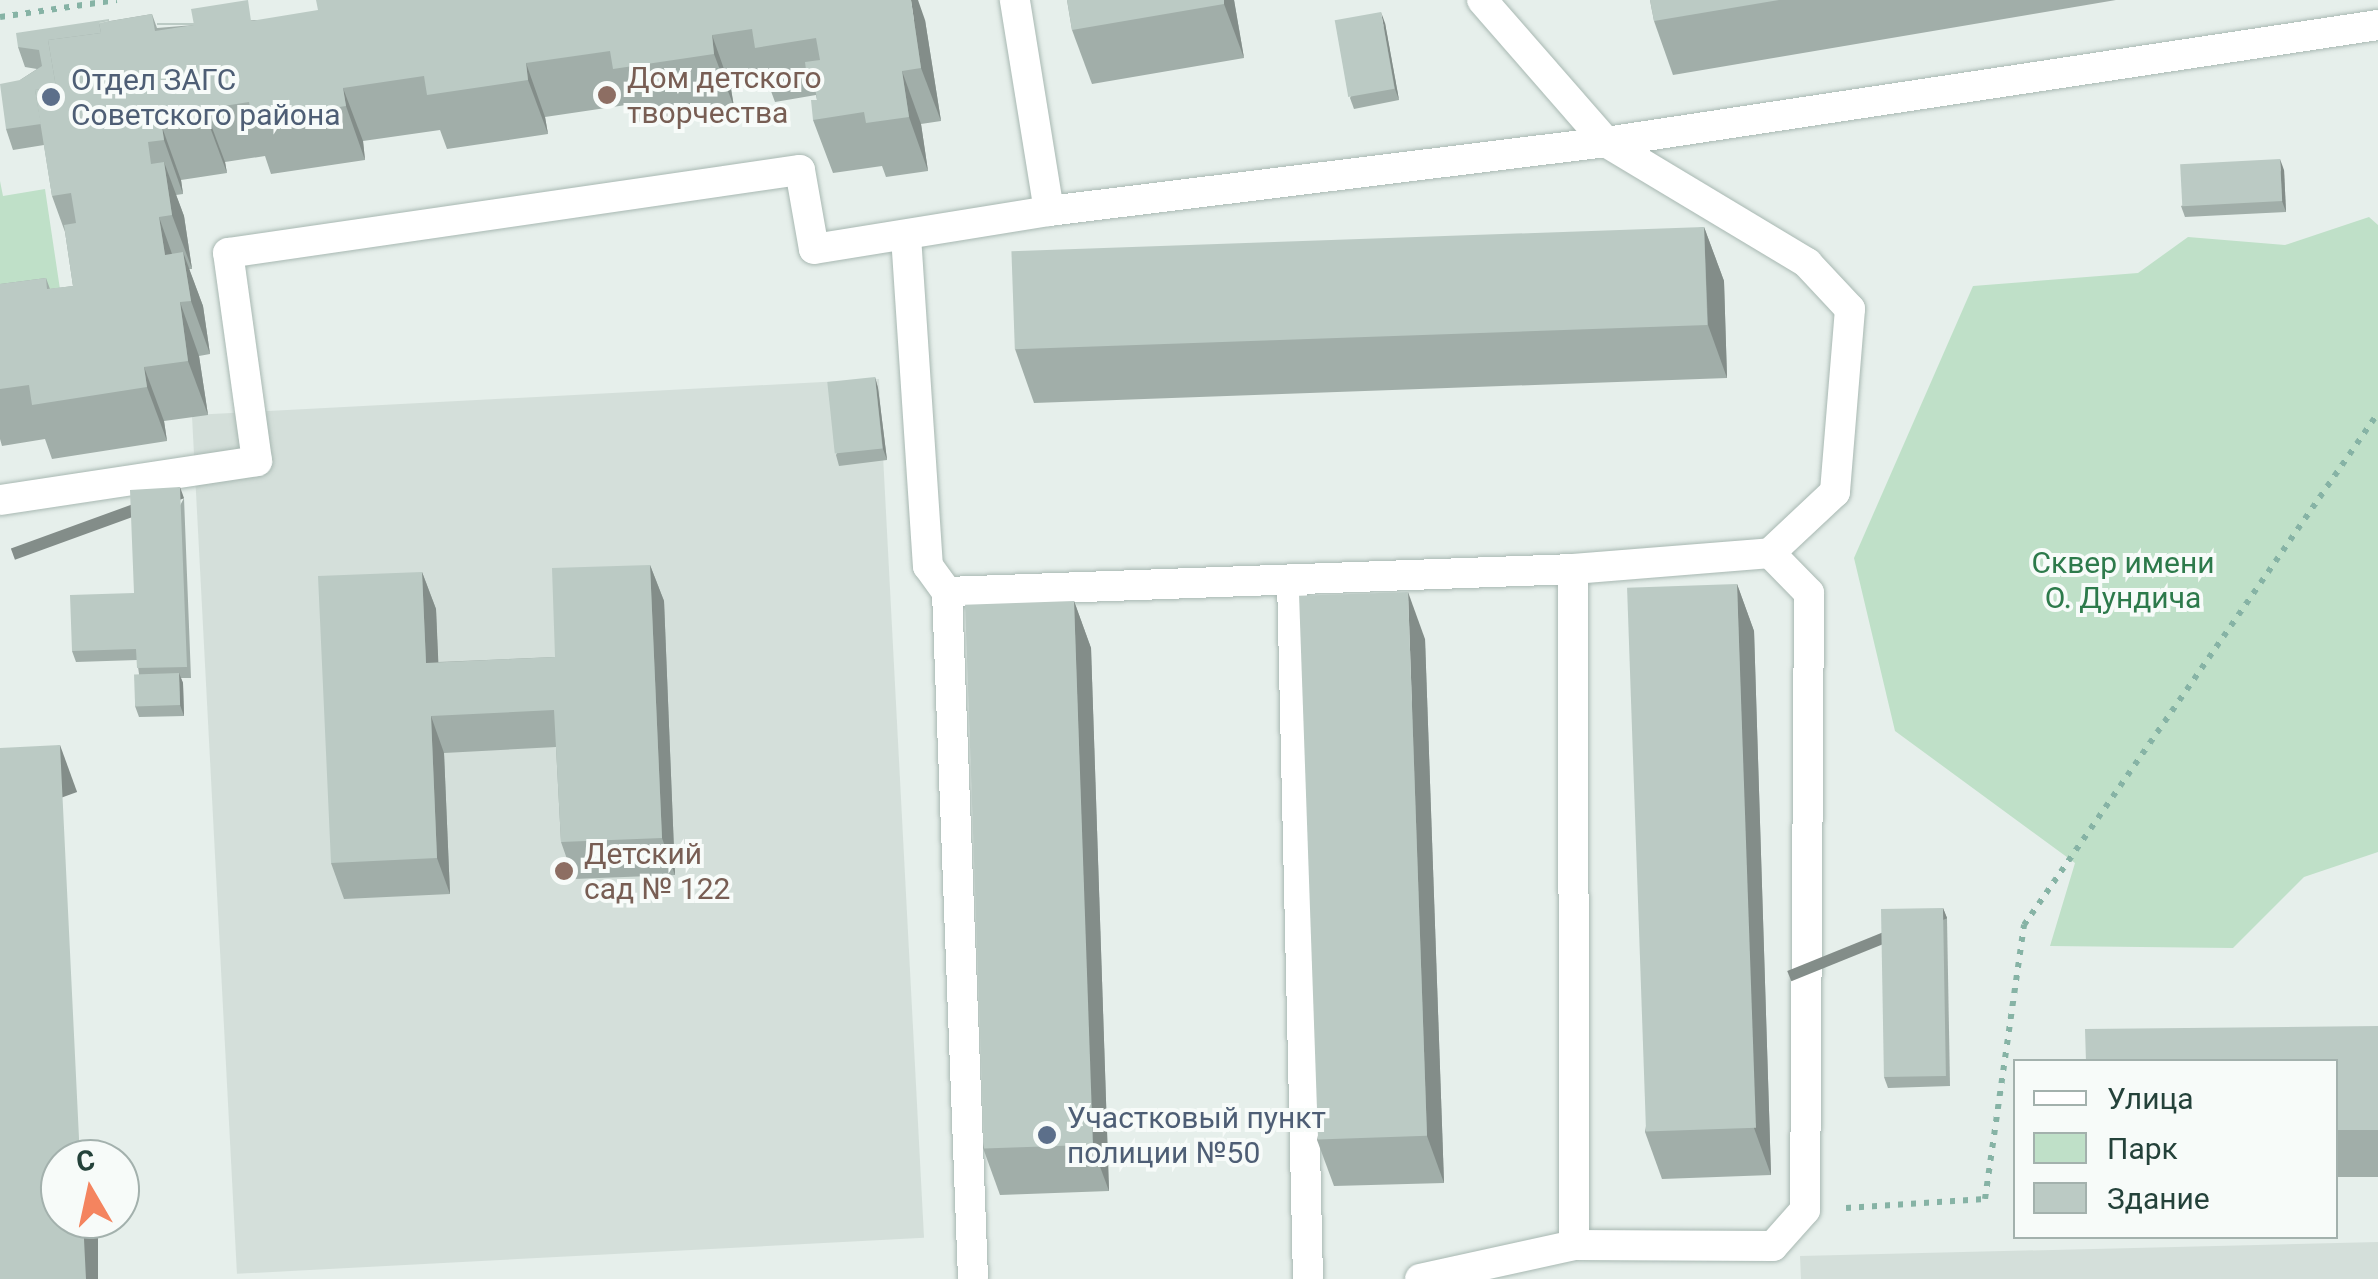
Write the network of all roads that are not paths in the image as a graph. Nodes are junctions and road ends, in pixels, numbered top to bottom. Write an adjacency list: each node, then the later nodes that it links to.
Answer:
1 (1015, 0): 5 (lane)
2 (1482, 0): 4 (lane)
3 (2378, 25): 4 (lane)
4 (1606, 142): 5 (lane); 8 (lane)
5 (1049, 211): 6 (lane)
6 (906, 236): 7 (lane); 11 (lane)
7 (0, 500)
8 (1770, 553): 9 (lane); 12 (lane)
9 (1573, 569): 10 (lane); 12 (lane)
10 (1292, 580): 11 (lane); 14 (lane)
11 (947, 592): 13 (lane)
12 (1574, 1245): 15 (lane)
13 (973, 1279)
14 (1308, 1279)
15 (1420, 1279)

